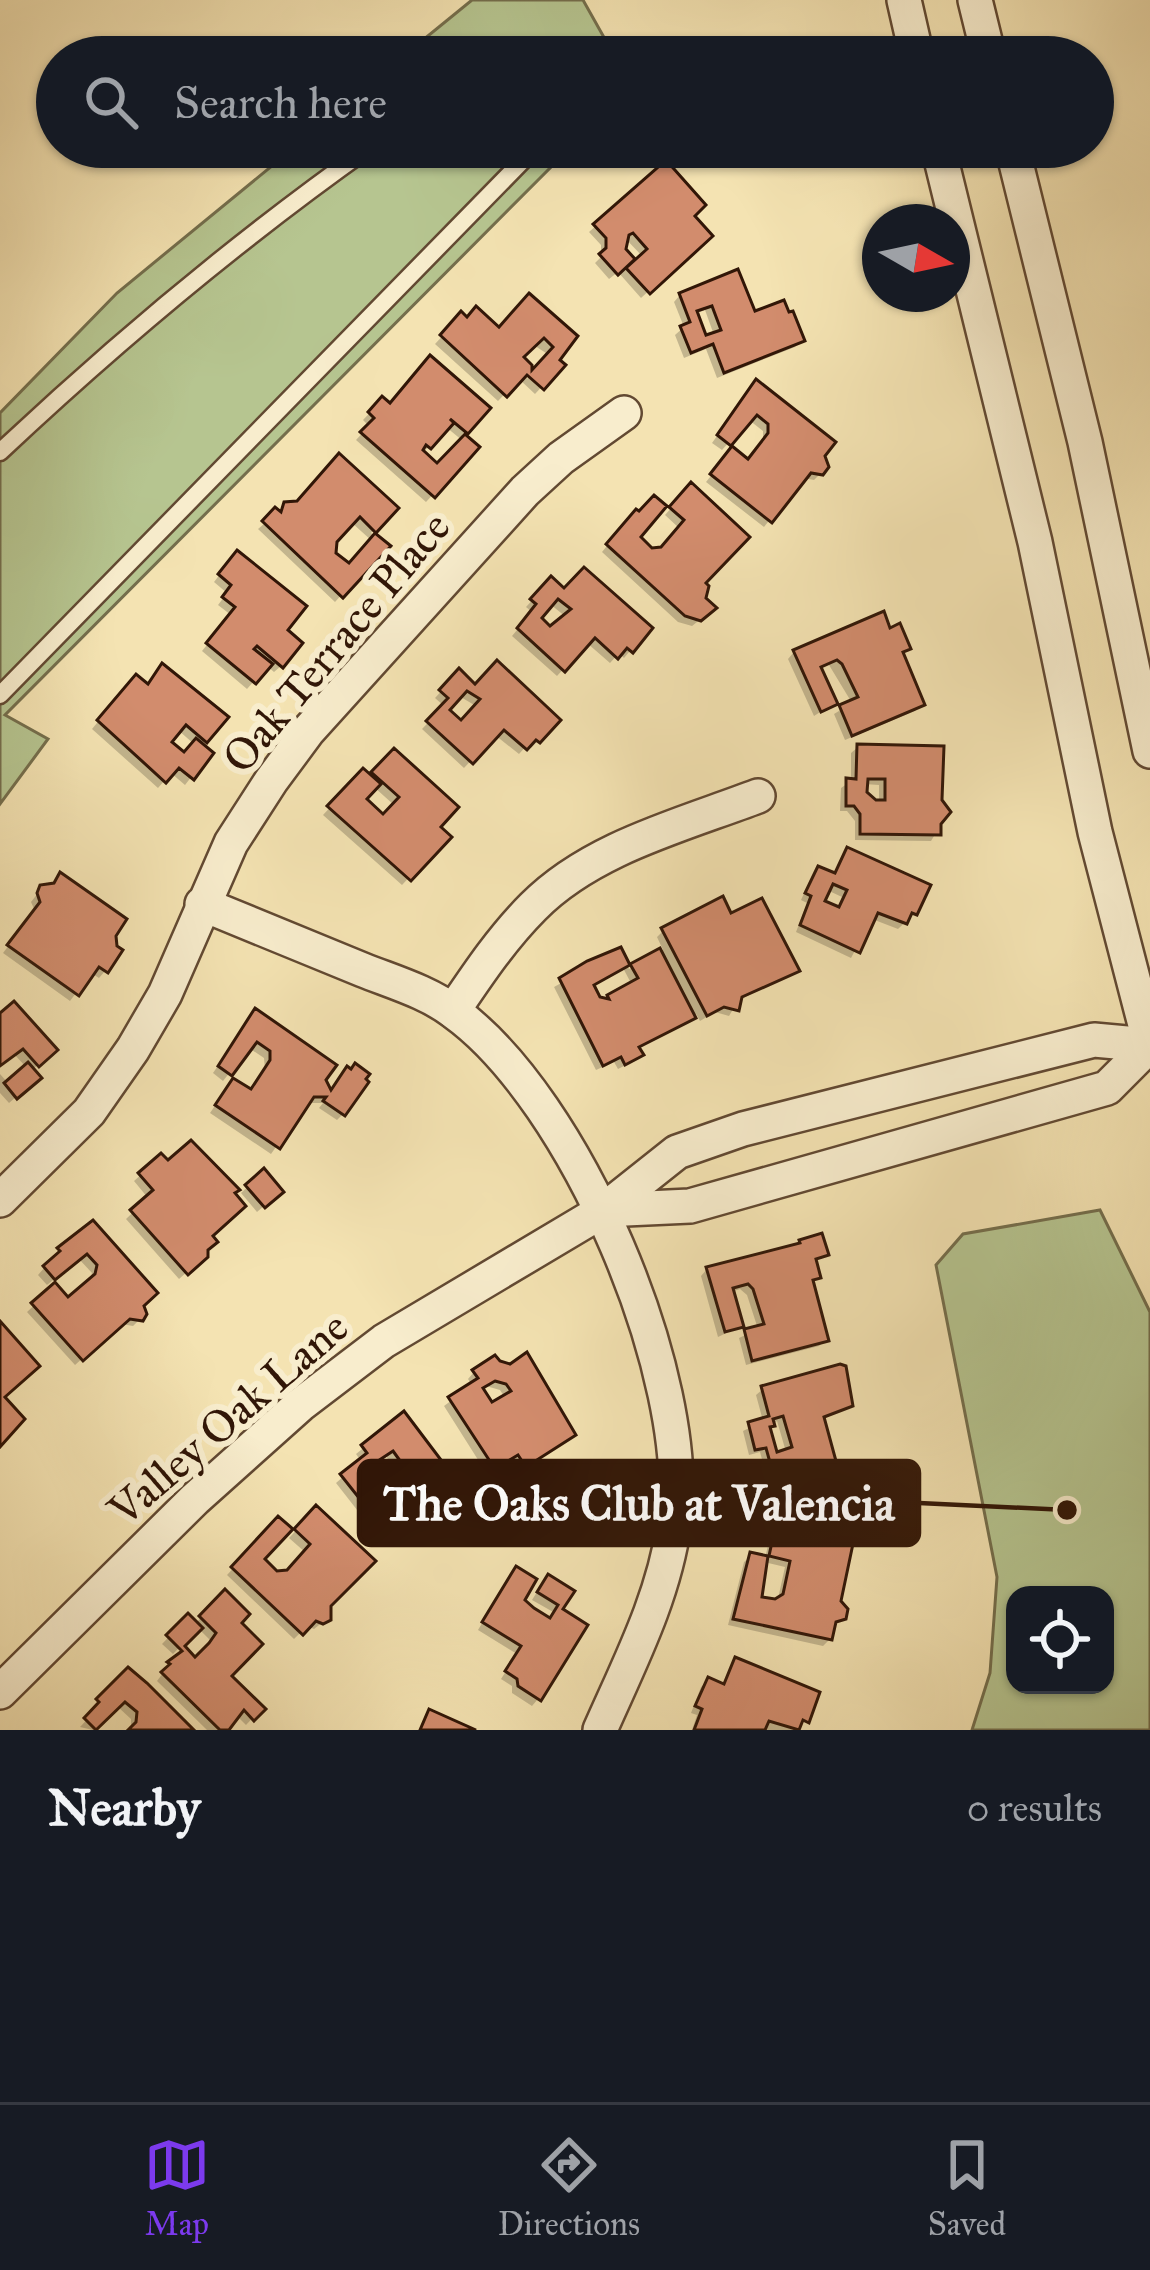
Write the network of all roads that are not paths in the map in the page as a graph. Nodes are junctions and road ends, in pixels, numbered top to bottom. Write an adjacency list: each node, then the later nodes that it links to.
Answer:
1 (904, 0): 3 (street)
2 (975, 0): 4 (street)
3 (912, 36)
4 (984, 36)
5 (340, 168): 10 (lane)
6 (515, 168): 11 (lane)
7 (943, 168): 16 (street)
8 (1017, 168): 12 (street)
9 (624, 413): 14 (street, Oak Terrace Place)
10 (0, 452)
11 (0, 695)
12 (1150, 751)
13 (758, 796): 15 (street)
14 (202, 904): 15 (street); 17 (street, Oak Terrace Place)
15 (453, 1011): 18 (street)
16 (1150, 1045): 18 (street, Valley Oak Lane); 18 (street, Valley Oak Lane)
17 (0, 1200)
18 (604, 1210): 19 (street, Valley Oak Lane); 20 (street)
19 (0, 1692)
20 (600, 1730)

